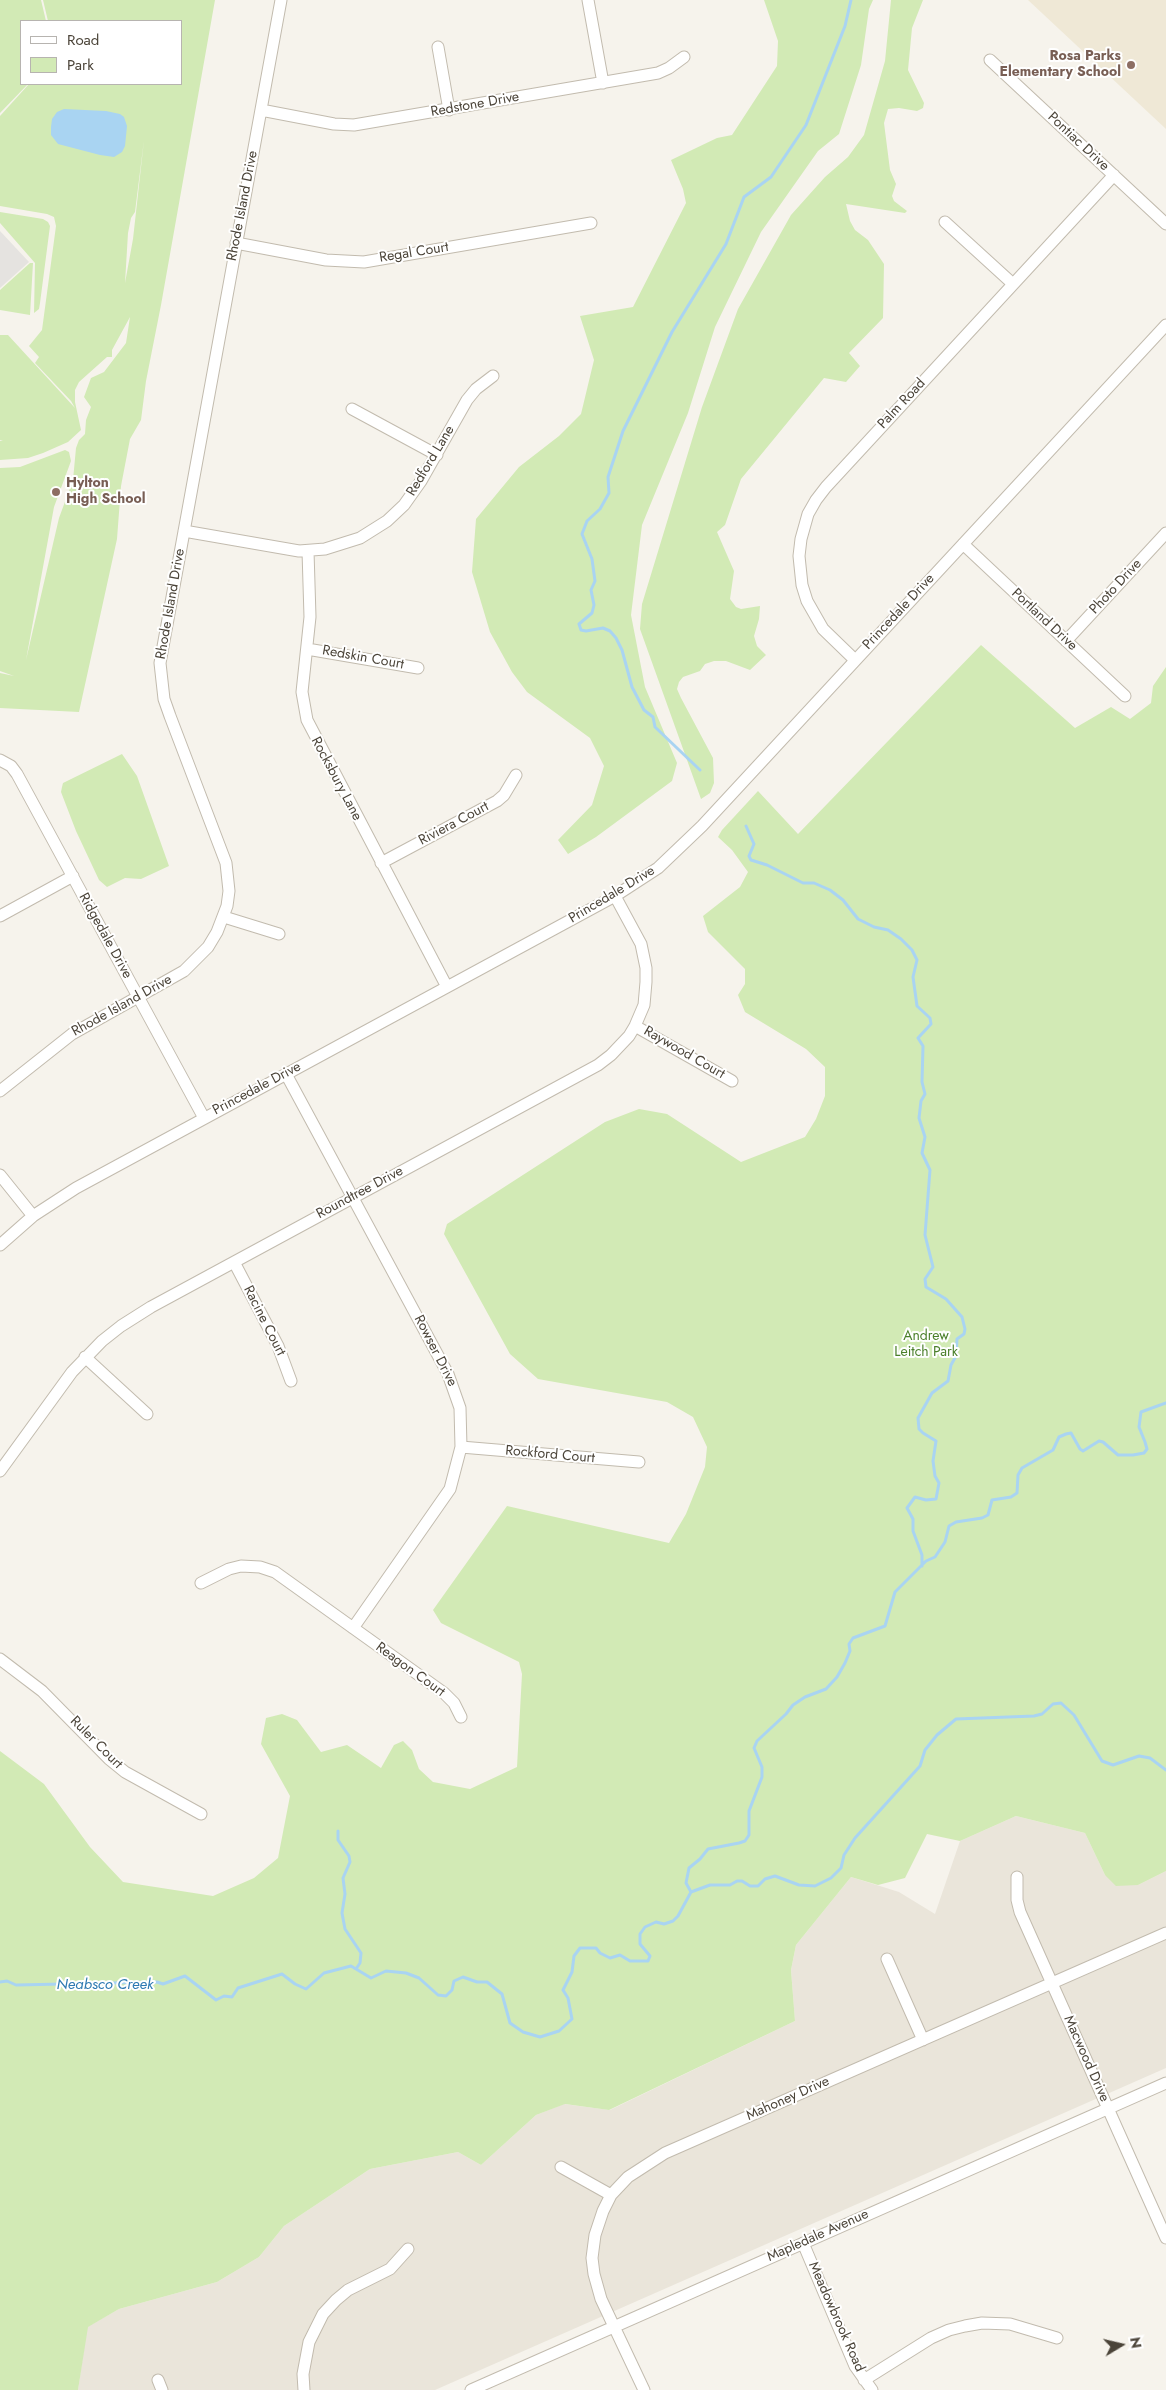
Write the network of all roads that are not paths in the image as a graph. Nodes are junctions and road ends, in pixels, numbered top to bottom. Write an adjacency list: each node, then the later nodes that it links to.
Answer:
1 (281, 0): 7 (street, Rhode Island Drive)
2 (588, 0): 6 (street)
3 (438, 47): 8 (street)
4 (684, 57): 6 (street, Redstone Drive)
5 (990, 60): 9 (street, Pontiac Drive)
6 (603, 83): 8 (street, Redstone Drive)
7 (261, 110): 8 (street, Redstone Drive); 13 (street, Rhode Island Drive)
8 (449, 110)
9 (1114, 175): 12 (street, Pontiac Drive); 14 (street, Palm Road)
10 (945, 222): 14 (street)
11 (591, 223): 13 (street, Regal Court)
12 (1166, 224)
13 (236, 242): 19 (street, Rhode Island Drive)
14 (1013, 284): 25 (street, Palm Road)
15 (1166, 325): 21 (street, Princedale Drive)
16 (493, 376): 18 (street, Redford Lane)
17 (352, 409): 18 (street)
18 (437, 455): 22 (street, Redford Lane)
19 (184, 531): 22 (street, Redford Lane); 34 (street, Rhode Island Drive)
20 (1166, 533): 23 (street, Photo Drive)
21 (962, 544): 23 (street, Portland Drive); 25 (street, Princedale Drive)
22 (308, 551): 24 (street, Rocksbury Lane)
23 (1066, 641): 27 (street, Portland Drive)
24 (308, 649): 26 (street, Redskin Court); 30 (street, Rocksbury Lane)
25 (855, 660): 32 (street, Princedale Drive)
26 (418, 668)
27 (1125, 696)
28 (0, 760): 31 (street, Ridgedale Drive)
29 (516, 775): 30 (street, Riviera Court)
30 (382, 863): 36 (street, Rocksbury Lane)
31 (73, 876): 33 (street); 37 (street, Ridgedale Drive)
32 (615, 896): 36 (street, Princedale Drive); 38 (street, Roundtree Drive)
33 (0, 916)
34 (224, 917): 35 (street); 37 (street, Rhode Island Drive)
35 (279, 934)
36 (447, 987): 39 (street, Princedale Drive)
37 (138, 996): 41 (street, Rhode Island Drive); 42 (street, Ridgedale Drive)
38 (636, 1026): 40 (street, Raywood Court); 44 (street, Roundtree Drive)
39 (286, 1074): 42 (street, Princedale Drive); 44 (street, Rowser Drive)
40 (732, 1080)
41 (0, 1091)
42 (204, 1118): 45 (street, Princedale Drive)
43 (0, 1175): 45 (street)
44 (353, 1197): 47 (street, Roundtree Drive); 51 (street, Rowser Drive)
45 (33, 1216): 46 (street, Princedale Drive)
46 (0, 1245)
47 (234, 1262): 48 (street, Roundtree Drive); 49 (street, Racine Court)
48 (85, 1357): 50 (street); 53 (street, Roundtree Drive)
49 (291, 1381)
50 (147, 1414)
51 (461, 1447): 52 (street, Rockford Court); 55 (street, Rowser Drive)
52 (639, 1462)
53 (0, 1471)
54 (201, 1583): 55 (street, Reagon Court)
55 (354, 1628): 57 (street, Reagon Court)
56 (0, 1659): 58 (street, Ruler Court)
57 (460, 1717)
58 (200, 1814)
59 (1017, 1876): 62 (street, Macwood Drive)
60 (1166, 1933): 62 (street, Mahoney Drive)
61 (887, 1959): 63 (street)
62 (1052, 1983): 63 (street, Mahoney Drive); 65 (street, Macwood Drive)
63 (923, 2040): 67 (street, Mahoney Drive)
64 (1166, 2083): 65 (street, Mapledale Avenue)
65 (1108, 2108): 68 (street, Macwood Drive); 69 (street, Mapledale Avenue)
66 (561, 2167): 67 (street)
67 (612, 2196): 71 (street, Mahoney Drive)
68 (1166, 2238)
69 (803, 2243): 71 (street, Mapledale Avenue); 73 (street, Meadowbrook Road)
70 (408, 2249): 74 (street)
71 (614, 2327): 75 (street, Mapledale Avenue); 76 (street, Mahoney Drive)
72 (1057, 2338): 73 (street)
73 (864, 2380): 77 (street, Meadowbrook Road)
74 (304, 2390)
75 (471, 2390)
76 (644, 2390)
77 (872, 2390)

